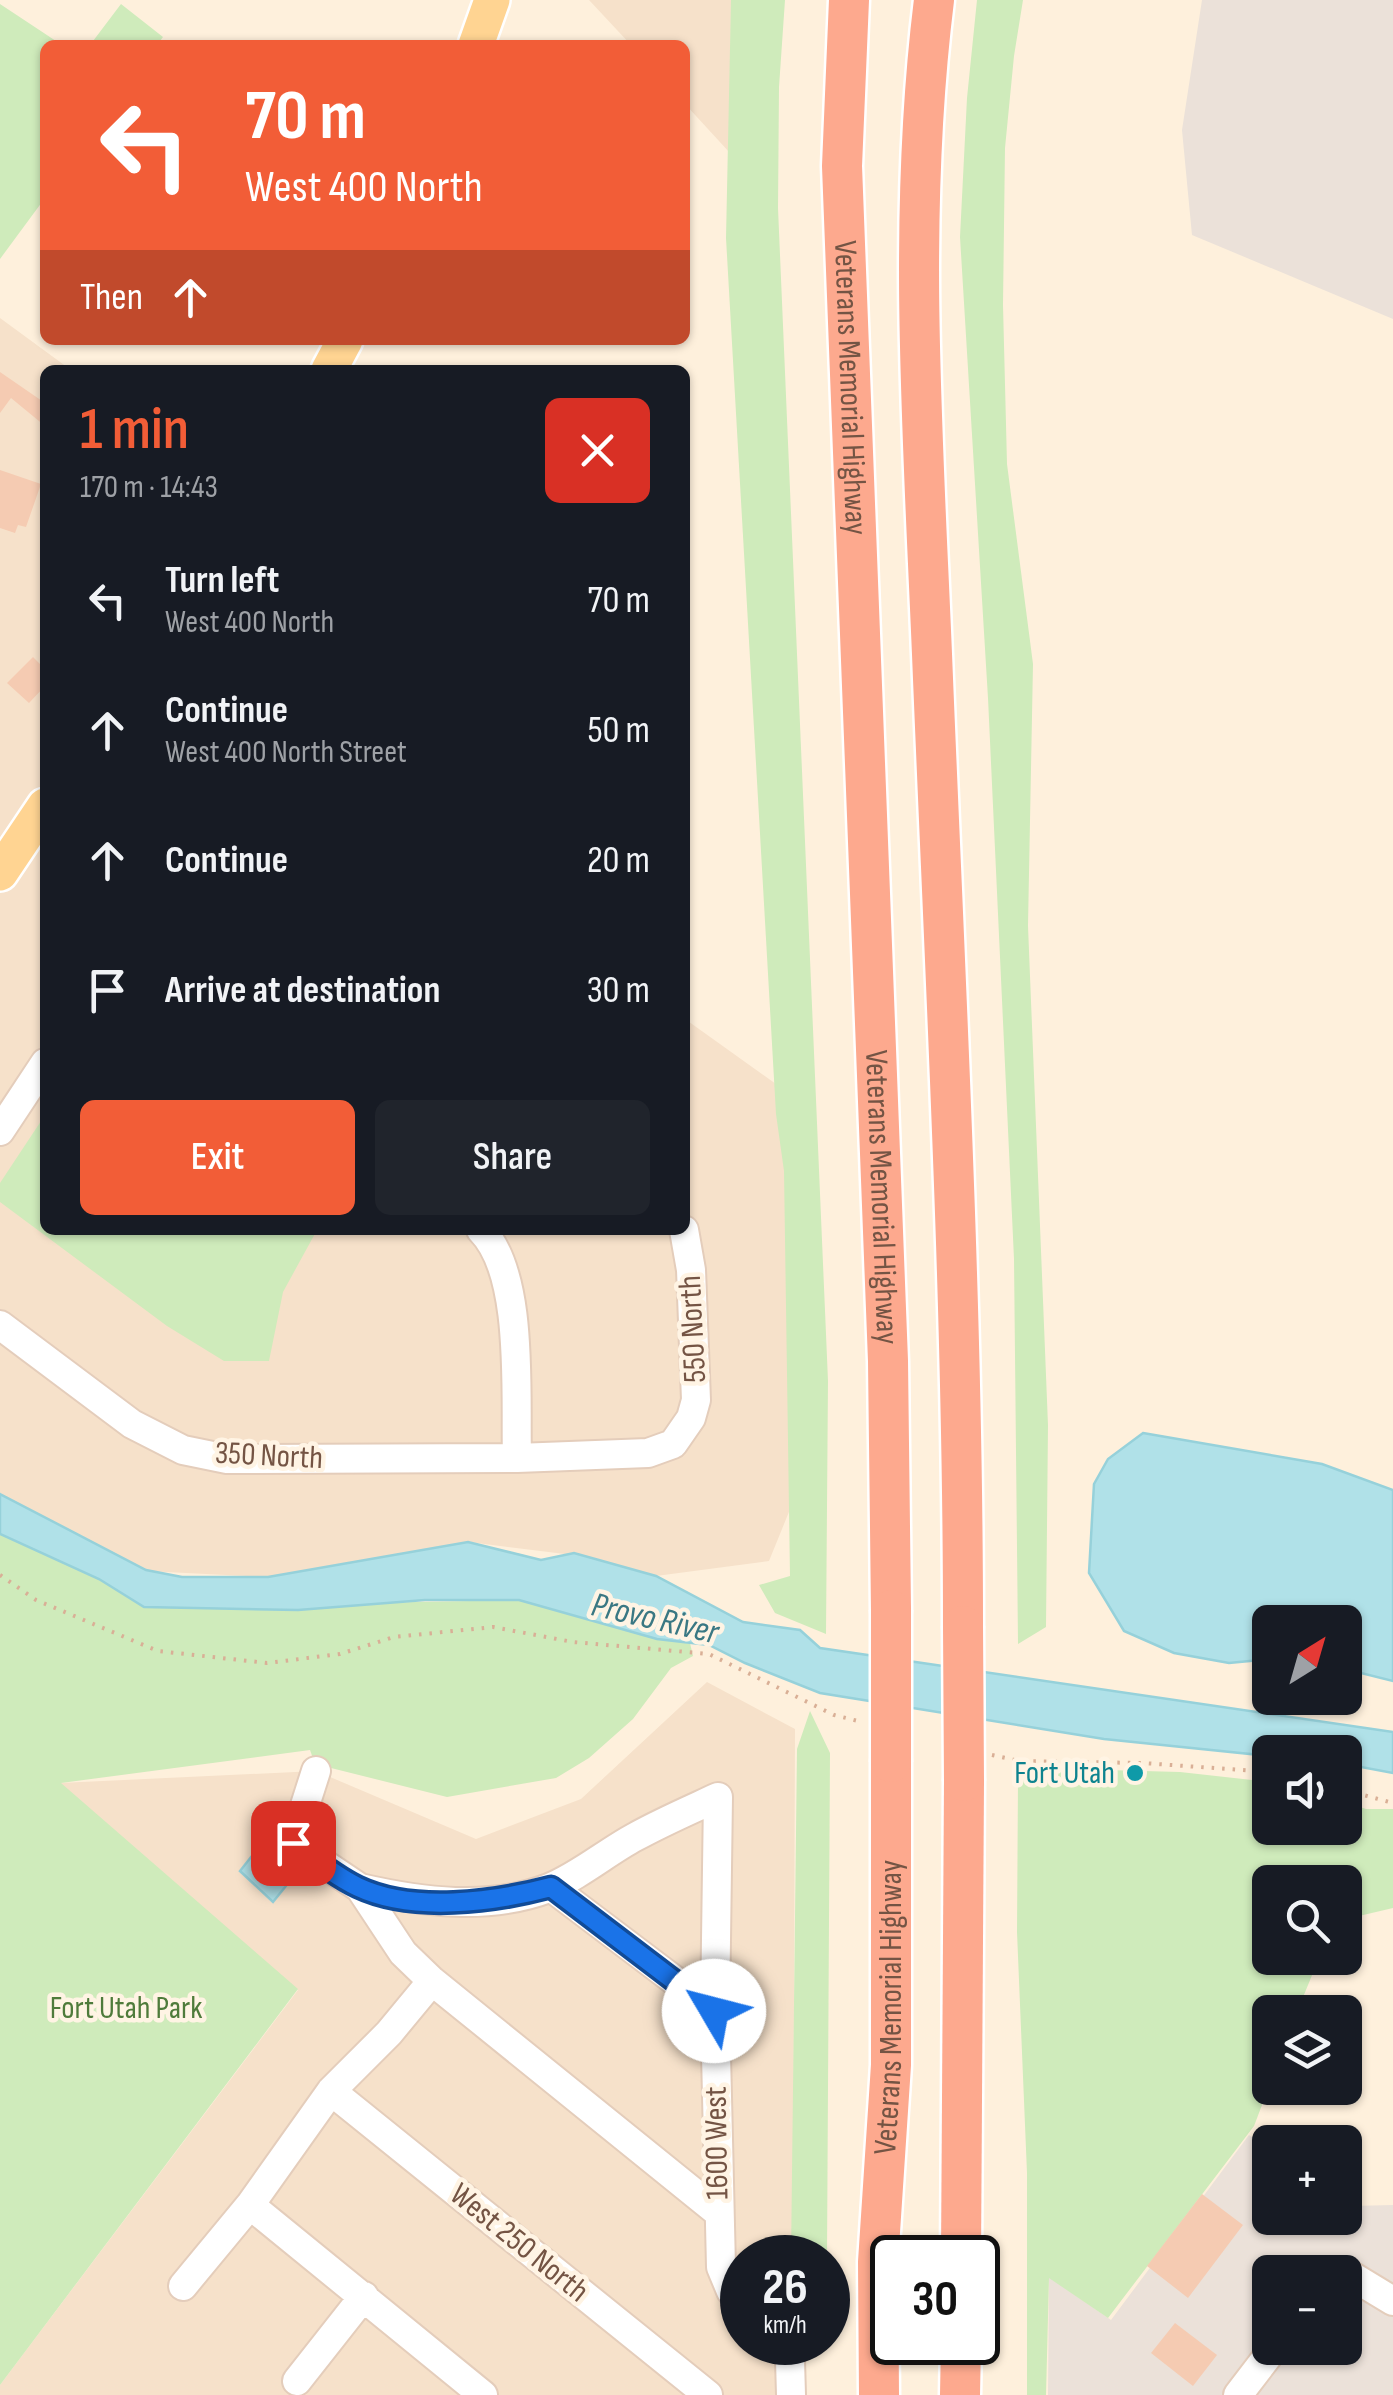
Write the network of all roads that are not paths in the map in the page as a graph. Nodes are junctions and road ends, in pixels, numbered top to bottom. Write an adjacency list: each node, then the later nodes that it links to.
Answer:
1 (492, 0): 4 (main road)
2 (849, 0): 34 (highway, Veterans Memorial Highway, bridge)
3 (934, 0): 22 (highway, bridge)
4 (478, 40)
5 (40, 813): 6 (main road)
6 (1, 868)
7 (40, 1070): 8 (street)
8 (0, 1130)
9 (483, 1235): 12 (street)
10 (685, 1235): 12 (street, 550 North)
11 (0, 1325): 12 (street, 350 North)
12 (517, 1458)
13 (316, 1772): 15 (street)
14 (551, 1887): 15 (street); 17 (street); 17 (street, 1600 West)
15 (360, 1888): 16 (street)
16 (432, 1981): 18 (street); 20 (street)
17 (714, 2011): 20 (street, 1600 West)
18 (331, 2091): 19 (street); 32 (street, West 250 North)
19 (250, 2204): 24 (street); 25 (street)
20 (719, 2213): 21 (street, 1600 West)
21 (721, 2235)
22 (962, 2235)
23 (1362, 2283): 26 (street)
24 (183, 2286)
25 (364, 2296): 30 (street); 31 (street)
26 (1393, 2301)
27 (790, 2365): 33 (street)
28 (960, 2365): 35 (highway)
29 (1261, 2365): 36 (street)
30 (297, 2381)
31 (473, 2392)
32 (708, 2395)
33 (792, 2395)
34 (879, 2395)
35 (960, 2395)
36 (1238, 2395)

